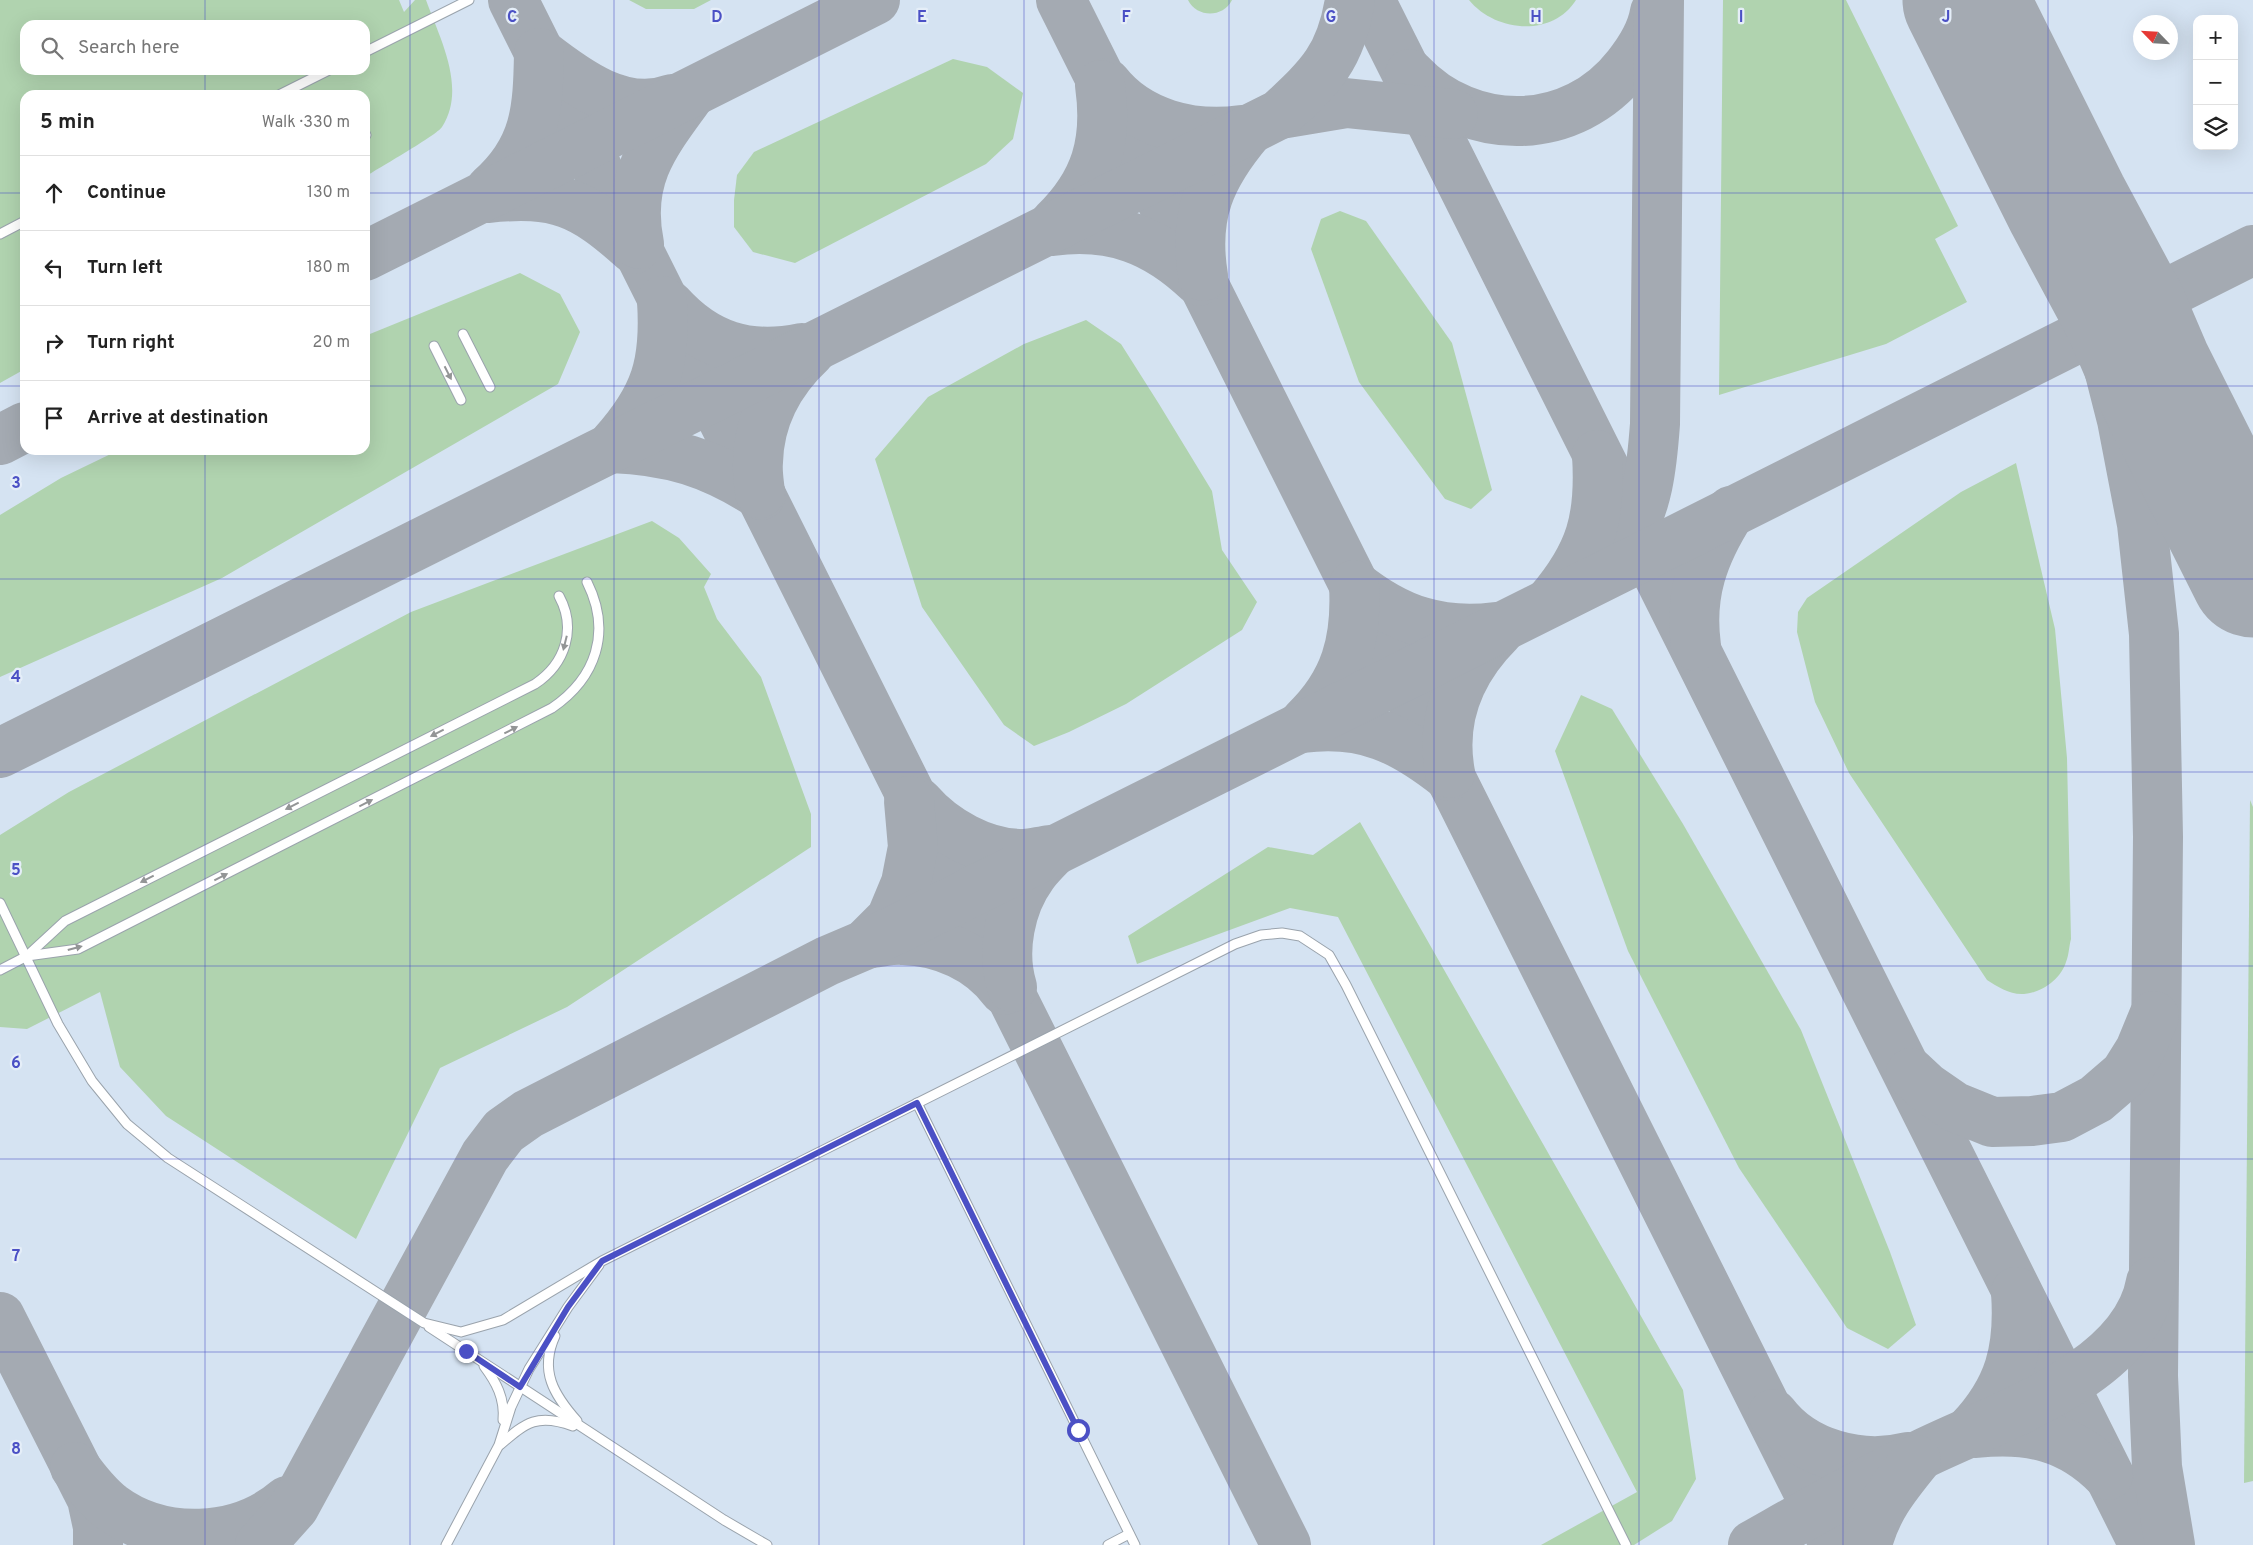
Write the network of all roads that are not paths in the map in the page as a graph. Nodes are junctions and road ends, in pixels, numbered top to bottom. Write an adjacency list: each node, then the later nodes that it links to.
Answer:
1 (469, 0): 2 (lane)
2 (370, 50)
3 (319, 75): 4 (lane)
4 (289, 90)
5 (20, 224): 6 (lane)
6 (0, 234)
7 (463, 334): 9 (lane)
8 (434, 346): 10 (lane, one-way to 10)
9 (490, 387)
10 (462, 400)
11 (587, 582): 14 (lane, one-way to 11)
12 (559, 596): 14 (lane, one-way to 14)
13 (0, 903): 14 (lane)
14 (27, 956): 15 (lane); 19 (lane)
15 (0, 970)
16 (917, 1103): 17 (lane); 24 (lane); 29 (lane)
17 (602, 1261): 18 (lane); 19 (lane)
18 (568, 1307): 21 (lane); 22 (lane)
19 (424, 1323): 20 (lane)
20 (480, 1360): 21 (lane); 23 (lane)
21 (520, 1387): 22 (lane); 23 (lane)
22 (586, 1430): 23 (lane); 26 (lane)
23 (499, 1445): 25 (lane)
24 (1129, 1534): 27 (lane); 28 (lane)
25 (446, 1545)
26 (768, 1545)
27 (1108, 1545)
28 (1134, 1545)
29 (1626, 1545)

